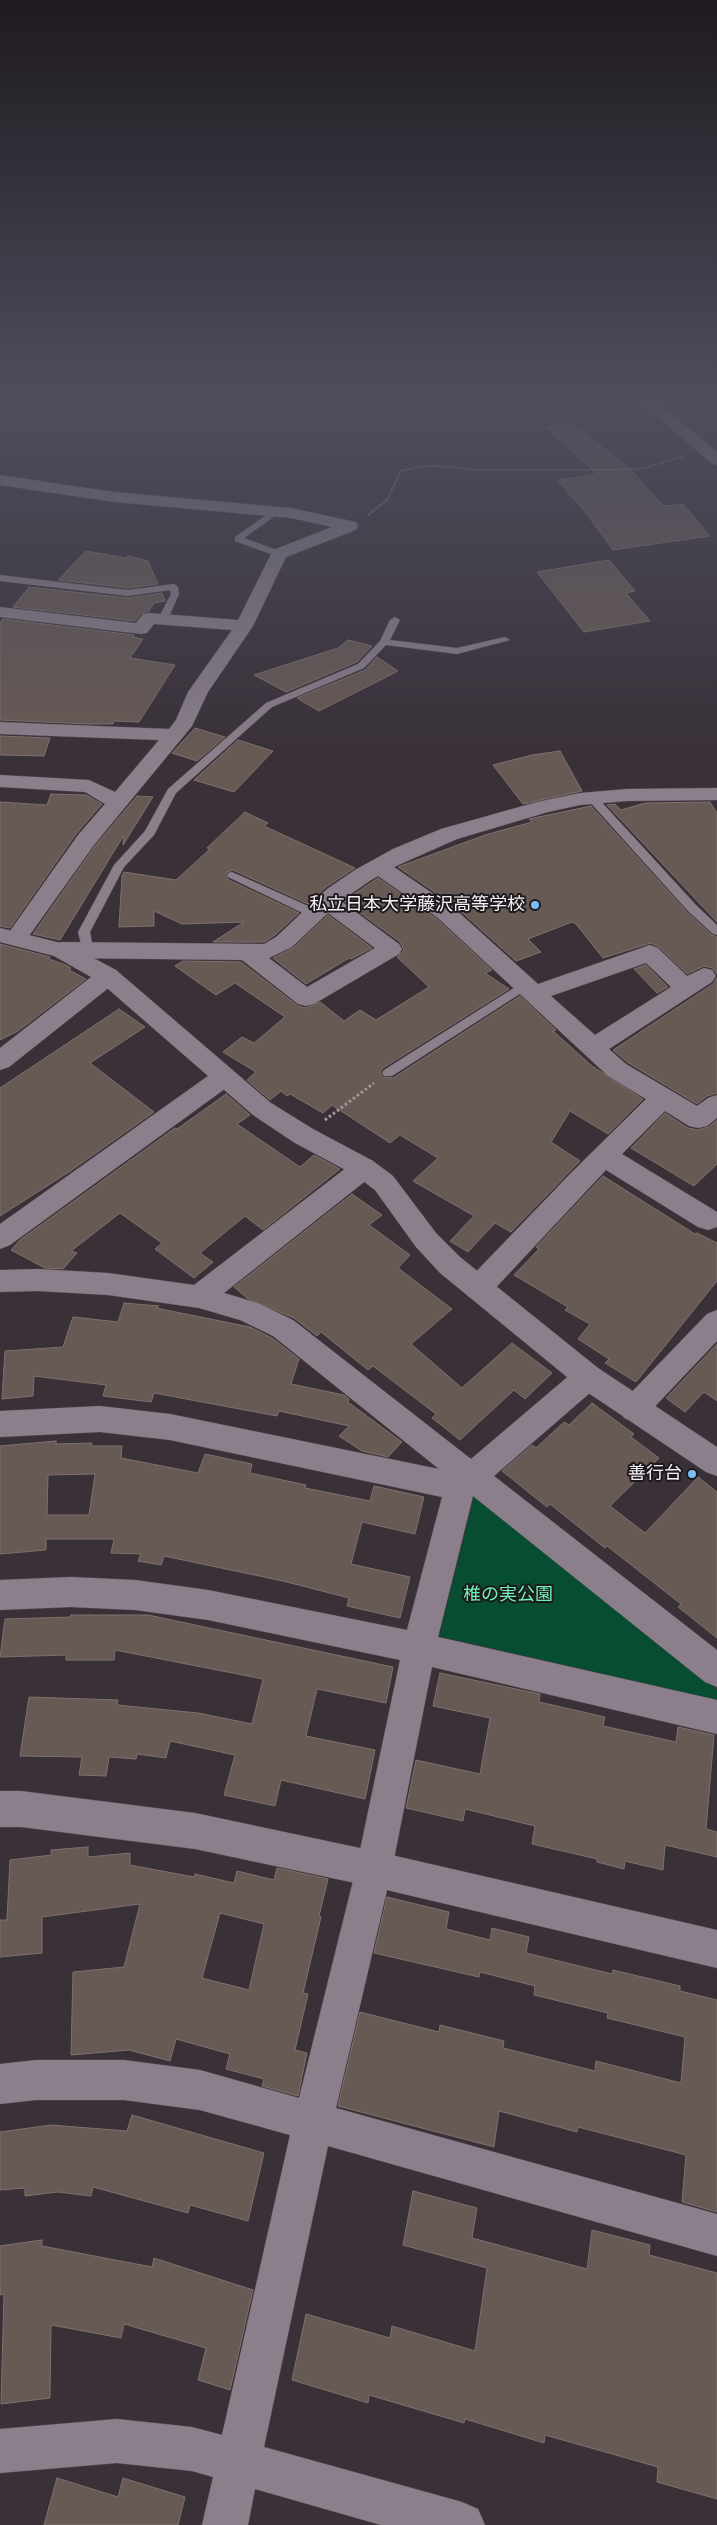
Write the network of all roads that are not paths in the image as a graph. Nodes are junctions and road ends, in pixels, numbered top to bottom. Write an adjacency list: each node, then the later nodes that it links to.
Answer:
1 (268, 519): 3 (lane)
2 (325, 519): 3 (street)
3 (279, 554): 8 (street)
4 (0, 578): 6 (lane)
5 (0, 612): 6 (street)
6 (163, 619): 8 (street)
7 (395, 620): 10 (lane)
8 (244, 626): 12 (street)
9 (505, 640): 10 (lane)
10 (384, 642): 22 (lane)
11 (0, 728): 12 (street)
12 (174, 735): 16 (street)
13 (0, 781): 16 (street)
14 (717, 794): 15 (street)
15 (592, 798): 17 (street); 20 (lane)
16 (118, 802): 21 (street)
17 (380, 866): 19 (street); 26 (street)
18 (232, 875): 19 (lane)
19 (320, 907): 24 (street); 24 (street)
20 (717, 931)
21 (8, 936): 23 (street)
22 (87, 949): 23 (street); 24 (street)
23 (61, 950): 25 (street)
24 (247, 953)
25 (108, 976): 28 (street); 30 (street)
26 (530, 990): 27 (street); 27 (street); 29 (lane)
27 (593, 1048): 31 (street)
28 (0, 1061)
29 (388, 1073)
30 (224, 1077): 34 (street); 36 (street)
31 (663, 1098): 32 (street); 33 (street)
32 (717, 1104)
33 (604, 1156): 35 (street); 38 (street)
34 (364, 1168): 38 (street); 39 (street)
35 (708, 1220)
36 (0, 1238)
37 (0, 1281): 39 (street)
38 (478, 1288): 41 (street)
39 (198, 1297): 45 (street)
40 (717, 1322): 42 (street)
41 (588, 1377): 42 (street); 45 (street)
42 (634, 1409): 44 (street)
43 (0, 1424): 45 (street)
44 (717, 1463)
45 (466, 1482): 47 (street); 48 (street)
46 (0, 1595): 47 (street)
47 (419, 1648): 49 (street); 51 (street)
48 (717, 1670)
49 (717, 1717)
50 (0, 1809): 51 (street)
51 (374, 1869): 52 (street); 54 (street)
52 (717, 1949)
53 (0, 2084): 54 (street)
54 (313, 2120): 55 (street); 57 (street)
55 (717, 2235)
56 (0, 2451): 57 (street)
57 (237, 2460): 58 (street); 59 (street)
58 (225, 2525)
59 (462, 2525)

